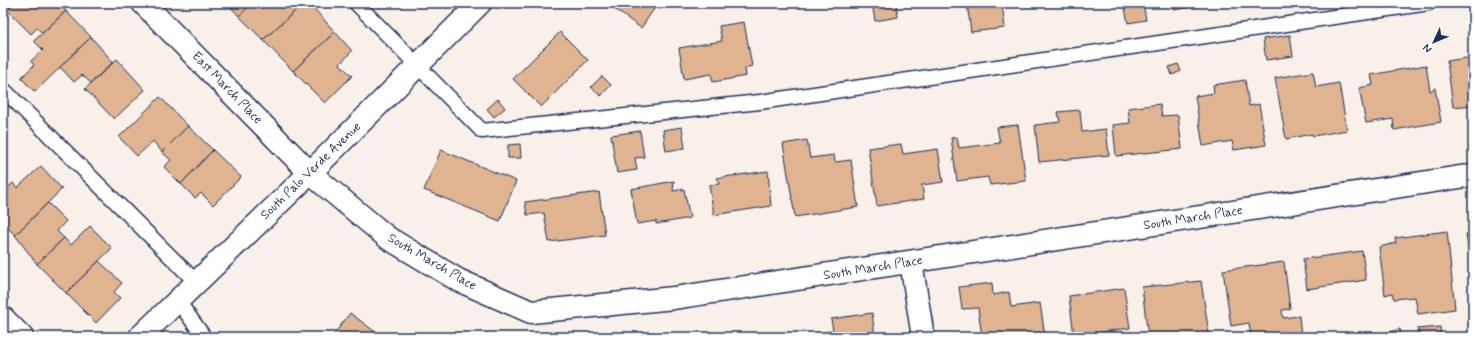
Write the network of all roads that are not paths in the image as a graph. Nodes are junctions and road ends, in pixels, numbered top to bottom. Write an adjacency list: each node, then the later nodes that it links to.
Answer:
1 (143, 3): 7 (street, East March Place)
2 (356, 3): 5 (lane)
3 (480, 3): 5 (street, South Palo Verde Avenue)
4 (1429, 3): 5 (lane)
5 (418, 65): 7 (street, South Palo Verde Avenue)
6 (3, 89): 10 (lane)
7 (310, 173): 9 (street, South March Place); 10 (street, South Palo Verde Avenue)
8 (1473, 175): 9 (street, South March Place)
9 (911, 262): 16 (street)
10 (196, 282): 11 (street, South Palo Verde Avenue)
11 (178, 301): 14 (street, South Palo Verde Avenue); 15 (lane)
12 (3, 318): 13 (street)
13 (22, 337)
14 (140, 337)
15 (204, 337)
16 (923, 337)

